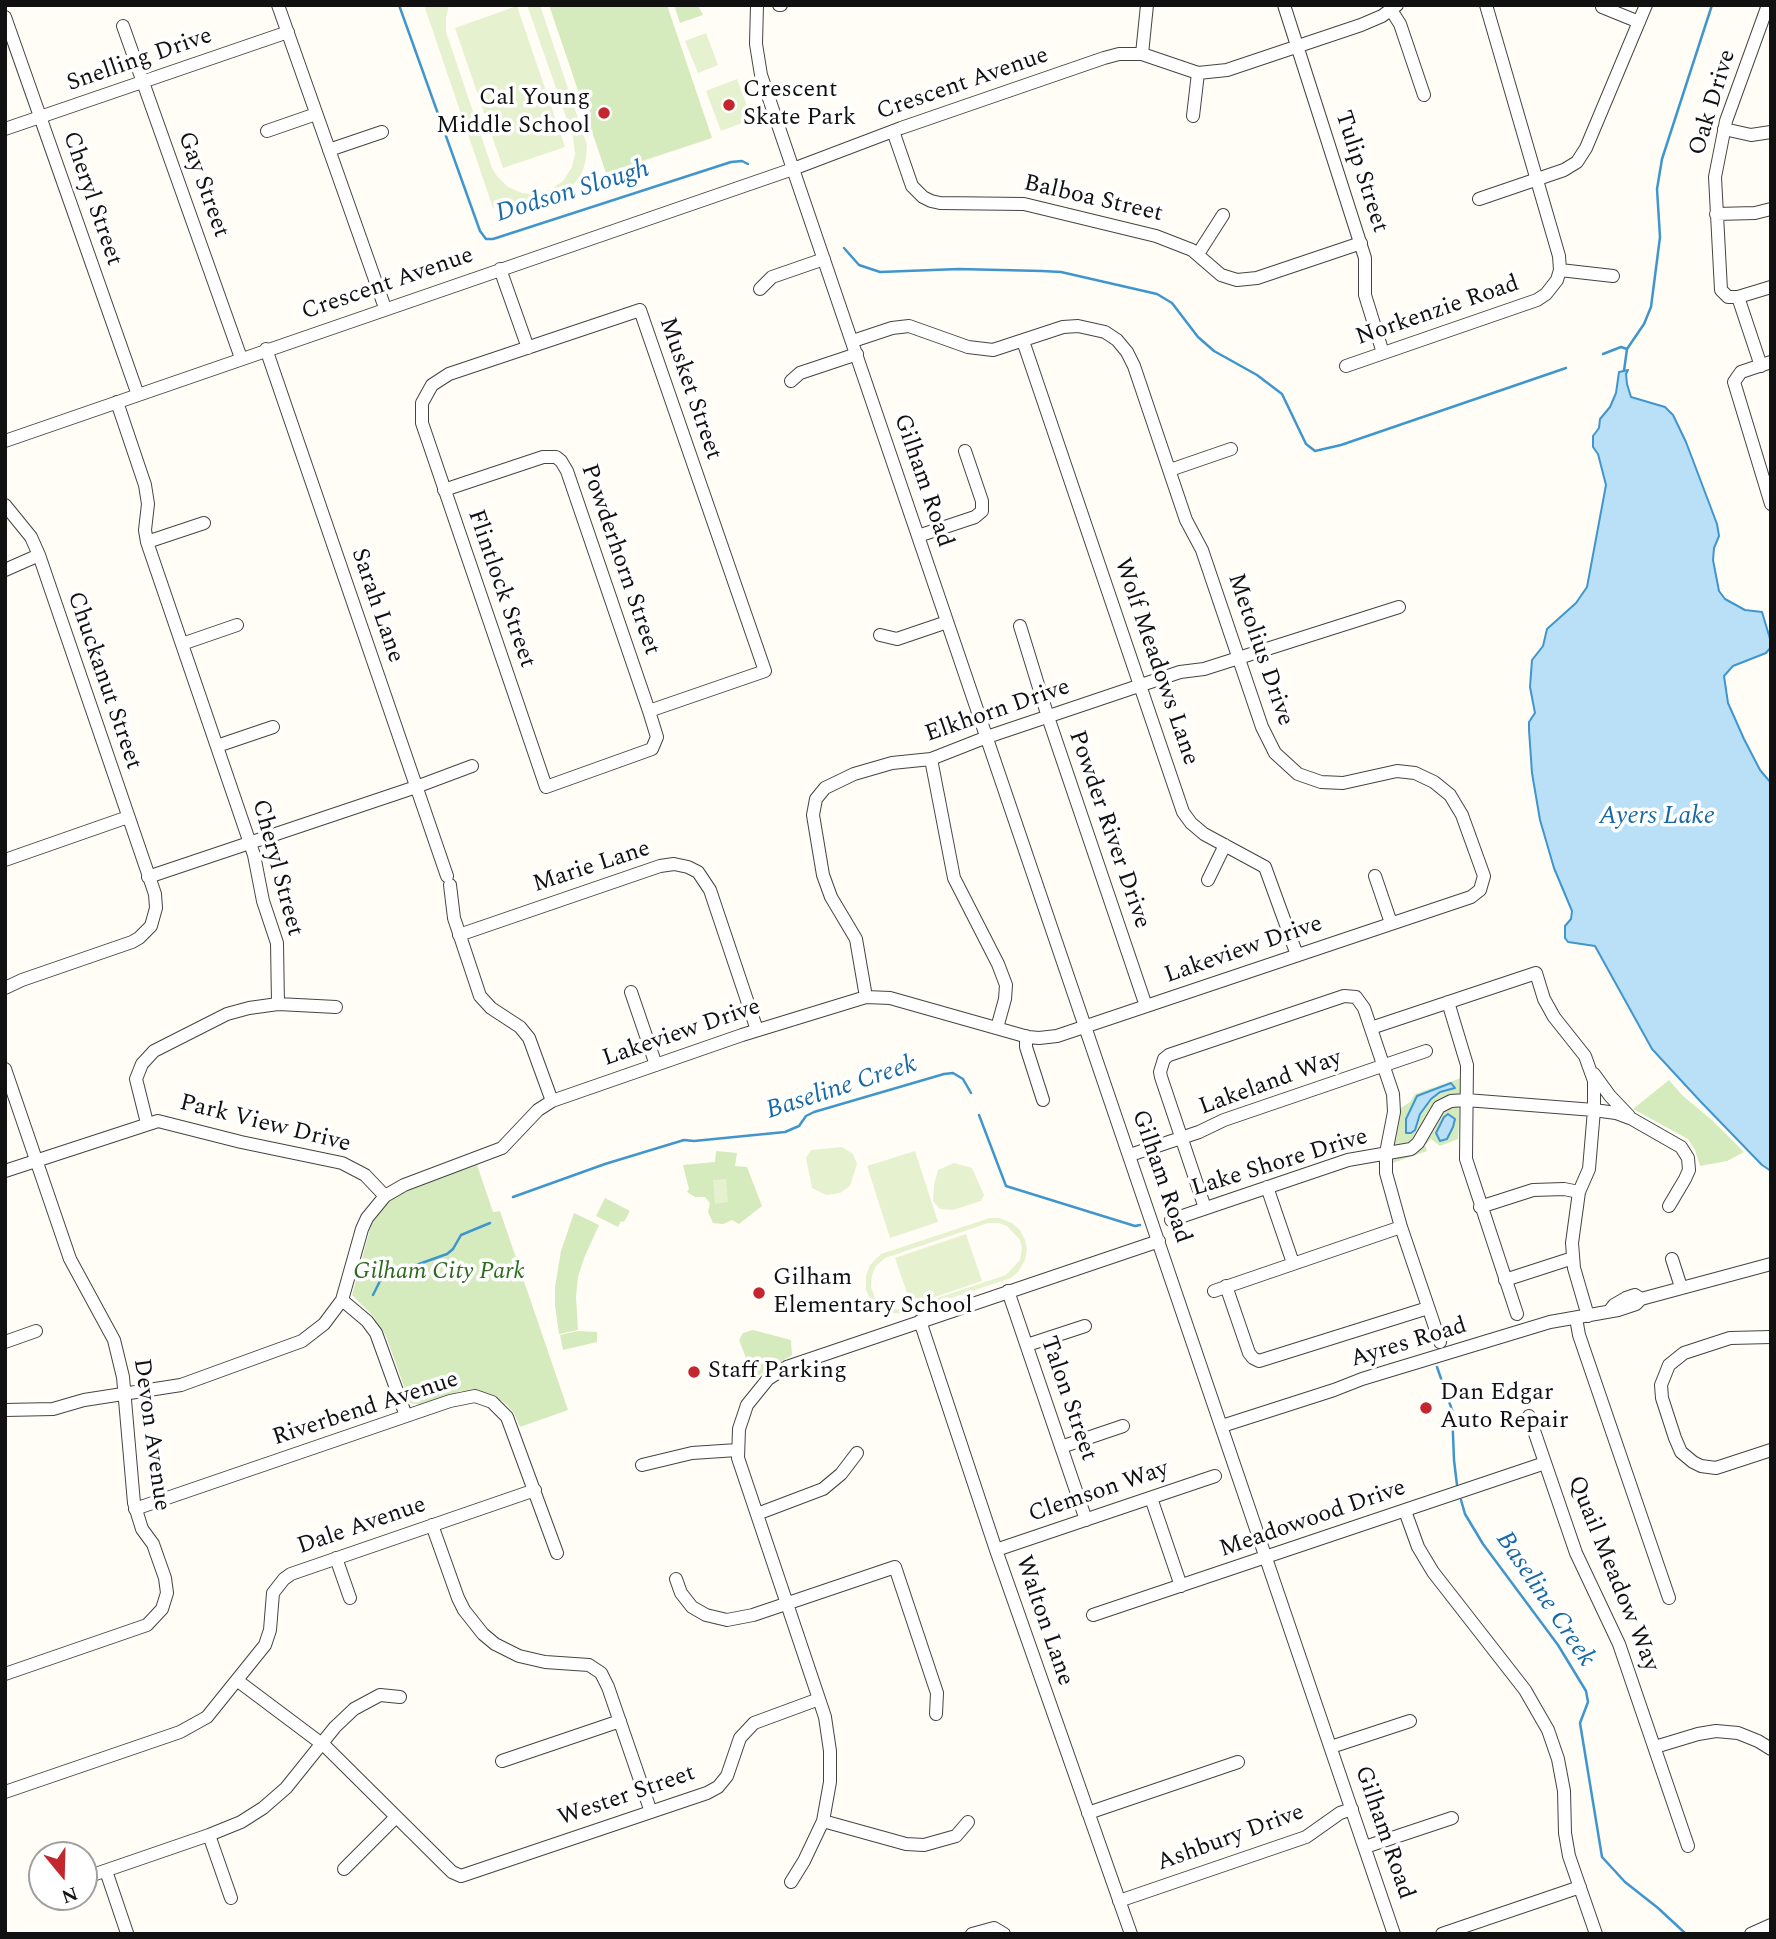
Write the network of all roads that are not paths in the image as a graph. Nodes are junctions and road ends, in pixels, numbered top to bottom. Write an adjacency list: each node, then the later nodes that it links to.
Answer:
1 (278, 5): 13 (street)
2 (757, 5): 29 (street, Gilham Road)
3 (1147, 5): 15 (street)
4 (1284, 5): 14 (street, Tulip Street)
5 (1486, 5): 30 (street)
6 (1646, 5): 11 (street)
7 (1768, 5): 23 (street, Oak Drive)
8 (1602, 7): 11 (street)
9 (1394, 8): 14 (street, Crescent Avenue); 18 (street, Crescent Avenue)
10 (5, 17): 21 (street, Cheryl Street)
11 (1639, 22): 30 (street)
12 (124, 26): 17 (street, Gay Street)
13 (288, 32): 17 (street, Snelling Drive); 19 (street)
14 (1298, 47): 16 (street, Crescent Avenue); 35 (street, Tulip Street)
15 (1142, 54): 16 (street, Crescent Avenue); 25 (street, Crescent Avenue)
16 (1198, 73): 20 (street)
17 (143, 82): 21 (street, Snelling Drive); 50 (street, Gay Street)
18 (1424, 95)
19 (316, 114): 24 (street); 28 (street)
20 (1193, 116)
21 (40, 117): 22 (street, Snelling Drive); 54 (street, Cheryl Street)
22 (5, 129)
23 (1724, 129): 27 (street); 33 (street, Oak Drive)
24 (267, 131)
25 (893, 131): 29 (street, Crescent Avenue); 36 (street, Balboa Street)
26 (382, 132): 28 (street)
27 (1771, 132)
28 (329, 150): 44 (street)
29 (793, 169): 37 (street, Gilham Road); 38 (street, Crescent Avenue)
30 (1537, 179): 31 (street); 39 (street)
31 (1479, 199)
32 (1771, 209): 33 (street)
33 (1716, 214): 43 (street, Oak Drive)
34 (1223, 215): 36 (street)
35 (1361, 243): 36 (street, Balboa Street); 49 (street, Tulip Street)
36 (1198, 254)
37 (824, 259): 42 (street); 46 (street, Gilham Road)
38 (500, 269): 44 (street, Crescent Avenue); 47 (street)
39 (1560, 270): 40 (street); 49 (street, Norkenzie Road)
40 (1612, 276)
41 (1771, 287): 43 (street)
42 (760, 289)
43 (1738, 297): 51 (street, Oak Drive)
44 (385, 308): 48 (street, Crescent Avenue)
45 (1023, 341): 46 (street, Metolius Drive); 60 (street, Metolius Drive); 76 (street, Wolf Meadows Lane)
46 (855, 347): 53 (street); 65 (street, Gilham Road)
47 (528, 348): 56 (street, Musket Street); 77 (street, Musket Street)
48 (266, 349): 50 (street, Crescent Avenue); 84 (street, Sarah Lane)
49 (1383, 353): 52 (street, Norkenzie Road)
50 (241, 358): 54 (street, Crescent Avenue)
51 (1766, 364): 62 (street)
52 (1346, 366)
53 (791, 381)
54 (138, 395): 55 (street, Crescent Avenue)
55 (117, 402): 57 (street, Crescent Avenue); 66 (street, Cheryl Street)
56 (422, 403): 61 (street, Flintlock Street)
57 (5, 441)
58 (1231, 449): 60 (street)
59 (965, 451): 65 (street)
60 (1170, 470): 75 (street, Metolius Drive)
61 (444, 490): 77 (street, Powderhorn Street); 85 (street, Flintlock Street)
62 (1771, 504)
63 (5, 505): 67 (street, Chuckanut Street)
64 (204, 523): 66 (street)
65 (918, 536): 70 (street, Gilham Road)
66 (147, 542): 74 (street, Cheryl Street)
67 (38, 555): 68 (street); 86 (street, Chuckanut Street)
68 (5, 570)
69 (1399, 607): 75 (street, Elkhorn Drive)
70 (947, 622): 73 (street); 80 (street, Gilham Road)
71 (237, 625): 74 (street)
72 (1020, 626): 78 (street, Powder River Drive)
73 (880, 635)
74 (182, 644): 81 (street, Cheryl Street)
75 (1239, 657): 76 (street, Elkhorn Drive); 93 (street, Metolius Drive)
76 (1141, 685): 78 (street, Elkhorn Drive); 88 (street, Wolf Meadows Lane)
77 (649, 711): 85 (street, Powderhorn Street)
78 (1048, 717): 80 (street, Elkhorn Drive); 102 (street, Powder River Drive)
79 (273, 727): 81 (street)
80 (987, 737): 82 (street, Elkhorn Drive); 104 (street, Gilham Road)
81 (217, 746): 87 (street, Cheryl Street)
82 (931, 759): 99 (street, Elkhorn Drive); 105 (street)
83 (472, 766): 84 (street)
84 (422, 785): 87 (street); 95 (street, Sarah Lane)
85 (546, 787)
86 (128, 817): 89 (street); 91 (street, Chuckanut Street)
87 (251, 843): 91 (street); 101 (street, Cheryl Street)
88 (1224, 845): 92 (street); 96 (street, Wolf Meadows Lane)
89 (5, 860)
90 (1375, 876): 94 (street)
91 (148, 877): 97 (street)
92 (1208, 880)
93 (1471, 897): 94 (street, Lakeview Drive)
94 (1391, 923): 96 (street, Lakeview Drive)
95 (459, 934): 107 (street, Marie Lane); 116 (street, Sarah Lane)
96 (1297, 955): 102 (street, Lakeview Drive)
97 (5, 988)
98 (631, 992): 110 (street)
99 (866, 997): 105 (street, Lakeview Drive); 107 (street, Lakeview Drive)
100 (1448, 1002): 106 (street); 113 (street); 115 (street)
101 (278, 1004): 103 (street); 119 (street)
102 (1146, 1006): 104 (street, Lakeview Drive)
103 (336, 1007)
104 (1087, 1026): 108 (street, Lakeview Drive); 122 (street, Gilham Road)
105 (997, 1028): 108 (street, Lakeview Drive)
106 (1371, 1028): 111 (street); 120 (street)
107 (757, 1030): 110 (street, Lakeview Drive)
108 (1026, 1036): 114 (street)
109 (1426, 1051): 111 (street, Lakeland Way)
110 (656, 1065): 116 (street, Lakeview Drive)
111 (1384, 1065): 120 (street, Lakeland Way); 121 (street)
112 (5, 1069): 123 (street, Devon Avenue)
113 (1592, 1070): 117 (street); 118 (street)
114 (1043, 1100)
115 (1466, 1100): 117 (street, Lake Shore Drive); 121 (street, Lake Shore Drive); 129 (street)
116 (552, 1101): 127 (street, Lakeview Drive)
117 (1594, 1110): 118 (street, Lake Shore Drive); 126 (street)
118 (1632, 1119): 128 (street, Lake Shore Drive)
119 (147, 1123): 123 (street, Park View Drive); 127 (street, Park View Drive)
120 (1181, 1138): 122 (street, Lakeland Way); 130 (street)
121 (1386, 1153): 125 (street, Lake Shore Drive); 132 (street)
122 (1130, 1155): 133 (street, Gilham Road)
123 (37, 1161): 124 (street, Park View Drive); 152 (street, Devon Avenue)
124 (5, 1171)
125 (1267, 1187): 130 (street, Lake Shore Drive); 136 (street)
126 (1579, 1192): 129 (street); 134 (street)
127 (385, 1196): 141 (street, Lakeview Drive)
128 (1669, 1206)
129 (1480, 1207): 138 (street)
130 (1205, 1209): 131 (street, Lake Shore Drive)
131 (1171, 1220)
132 (1401, 1227): 136 (street); 142 (street)
133 (1159, 1241): 140 (street); 157 (street, Gilham Road)
134 (1573, 1258): 138 (street); 144 (street)
135 (1671, 1259): 139 (street)
136 (1293, 1263): 142 (street)
137 (1771, 1264): 139 (street, Ayres Road)
138 (1505, 1280): 143 (street)
139 (1681, 1287): 144 (street, Ayres Road)
140 (1008, 1292): 145 (street); 151 (street, Talon Street)
141 (342, 1300): 152 (street, Lakeview Drive); 154 (street)
142 (1428, 1308): 150 (street)
143 (1517, 1314)
144 (1582, 1317): 157 (street, Ayres Road); 179 (street)
145 (920, 1321): 159 (street); 172 (street, Walton Lane)
146 (1085, 1326): 151 (street)
147 (36, 1331): 149 (street)
148 (1771, 1337): 160 (street)
149 (5, 1342)
150 (1440, 1342)
151 (1027, 1345): 158 (street, Talon Street)
152 (125, 1395): 153 (street, Lakeview Drive); 167 (street, Devon Avenue)
153 (5, 1410)
154 (406, 1416): 165 (street, Riverbend Avenue); 167 (street, Riverbend Avenue)
155 (1529, 1416): 162 (street, Quail Meadow Way)
156 (1122, 1426): 158 (street)
157 (1222, 1426): 175 (street, Gilham Road)
158 (1061, 1447): 170 (street, Talon Street)
159 (737, 1450): 163 (street); 169 (street)
160 (1771, 1450)
161 (857, 1453): 169 (street)
162 (1545, 1464): 168 (street, Meadowood Drive); 191 (street, Quail Meadow Way)
163 (642, 1465)
164 (1215, 1476): 166 (street, Clemson Way)
165 (535, 1490): 171 (street, Dale Avenue); 173 (street, Riverbend Avenue)
166 (1151, 1498): 170 (street, Clemson Way); 177 (street)
167 (135, 1509): 182 (street, Devon Avenue)
168 (1405, 1511): 175 (street, Meadowood Drive); 210 (street)
169 (757, 1514): 180 (street)
170 (1086, 1520): 172 (street, Clemson Way)
171 (432, 1525): 174 (street, Dale Avenue); 187 (street)
172 (996, 1550): 198 (street, Walton Lane)
173 (557, 1553)
174 (336, 1558): 178 (street); 183 (street, Dale Avenue)
175 (1267, 1558): 177 (street, Meadowood Drive); 190 (street, Gilham Road)
176 (676, 1580): 180 (street)
177 (1181, 1586): 181 (street, Meadowood Drive)
178 (350, 1598)
179 (1669, 1598)
180 (787, 1604): 185 (street); 186 (street)
181 (1093, 1615)
182 (5, 1674)
183 (238, 1681): 189 (street); 195 (street, Dale Avenue)
184 (400, 1697): 189 (street)
185 (819, 1699): 197 (street, Wester Street); 201 (street)
186 (936, 1714)
187 (620, 1721): 193 (street); 197 (street)
188 (1410, 1721): 190 (street, Gilham Road)
189 (321, 1744): 199 (street); 203 (street)
190 (1331, 1747): 196 (street, Gilham Road)
191 (1655, 1747): 192 (street); 204 (street, Quail Meadow Way)
192 (1771, 1749)
193 (502, 1761)
194 (1238, 1762): 198 (street)
195 (5, 1792)
196 (1352, 1809): 205 (street, Gilham Road); 212 (street, Ashbury Drive)
197 (651, 1812): 199 (street, Wester Street)
198 (1088, 1813): 212 (street, Walton Lane)
199 (396, 1817): 206 (street)
200 (1452, 1818): 205 (street)
201 (823, 1821): 202 (street); 209 (street)
202 (968, 1822)
203 (209, 1835): 207 (street); 211 (street)
204 (1688, 1846)
205 (1365, 1847): 218 (street, Gilham Road)
206 (344, 1869)
207 (106, 1871): 208 (street); 214 (street)
208 (98, 1874)
209 (791, 1882)
210 (1580, 1886): 219 (street); 220 (street)
211 (231, 1898)
212 (1119, 1901): 217 (street, Walton Lane)
213 (1771, 1925): 221 (street)
214 (127, 1933)
215 (972, 1934): 216 (street)
216 (1004, 1934)
217 (1131, 1934)
218 (1394, 1934)
219 (1442, 1934)
220 (1596, 1934)
221 (1751, 1934)

